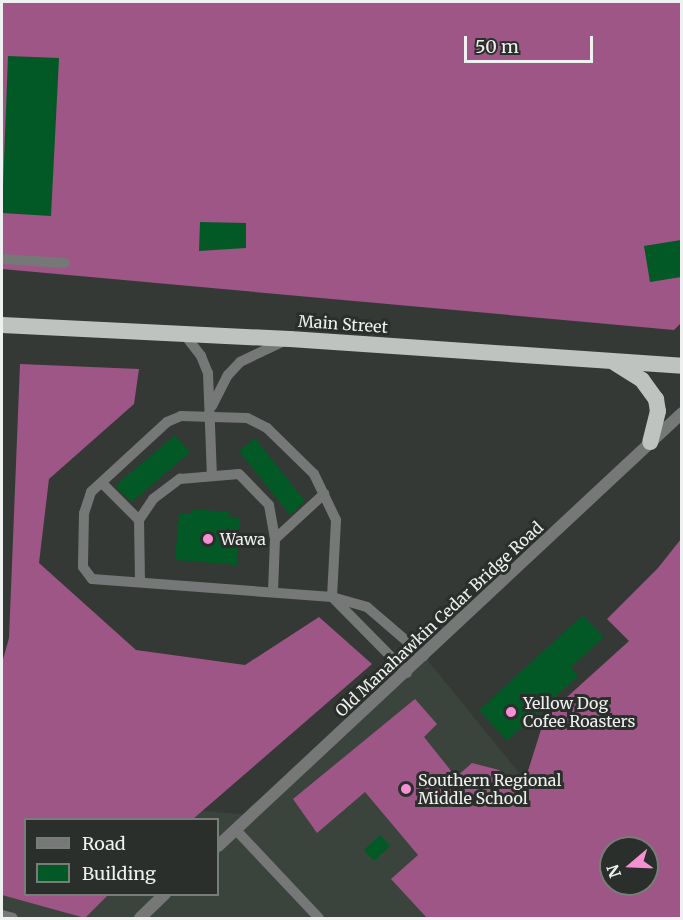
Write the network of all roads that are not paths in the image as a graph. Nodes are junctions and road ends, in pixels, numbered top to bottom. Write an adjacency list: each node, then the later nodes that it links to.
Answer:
1 (2, 259): 2 (lane)
2 (65, 263)
3 (2, 325): 4 (highway, Main Street)
4 (184, 334): 5 (highway, Main Street); 8 (lane)
5 (290, 339): 6 (highway, Main Street); 8 (lane)
6 (611, 361): 7 (highway, Main Street); 10 (highway)
7 (681, 366)
8 (212, 411): 11 (lane); 12 (lane); 13 (lane)
9 (681, 413): 10 (street, Old Manahawkin Cedar Bridge Road)
10 (650, 442): 19 (street, Old Manahawkin Cedar Bridge Road)
11 (212, 475): 14 (lane); 15 (lane)
12 (102, 483): 14 (lane); 16 (lane)
13 (324, 494): 15 (lane); 18 (lane)
14 (139, 520): 16 (lane)
15 (275, 538): 17 (lane)
16 (140, 582): 17 (lane)
17 (273, 592): 18 (lane)
18 (332, 597): 19 (lane); 20 (lane)
19 (424, 656): 20 (street, Old Manahawkin Cedar Bridge Road)
20 (407, 673): 21 (street, Old Manahawkin Cedar Bridge Road)
21 (236, 830): 22 (street, Old Manahawkin Cedar Bridge Road); 27 (lane)
22 (219, 845)
23 (163, 896): 26 (street)
24 (2, 915): 25 (lane)
25 (13, 918)
26 (140, 918)
27 (319, 918)

